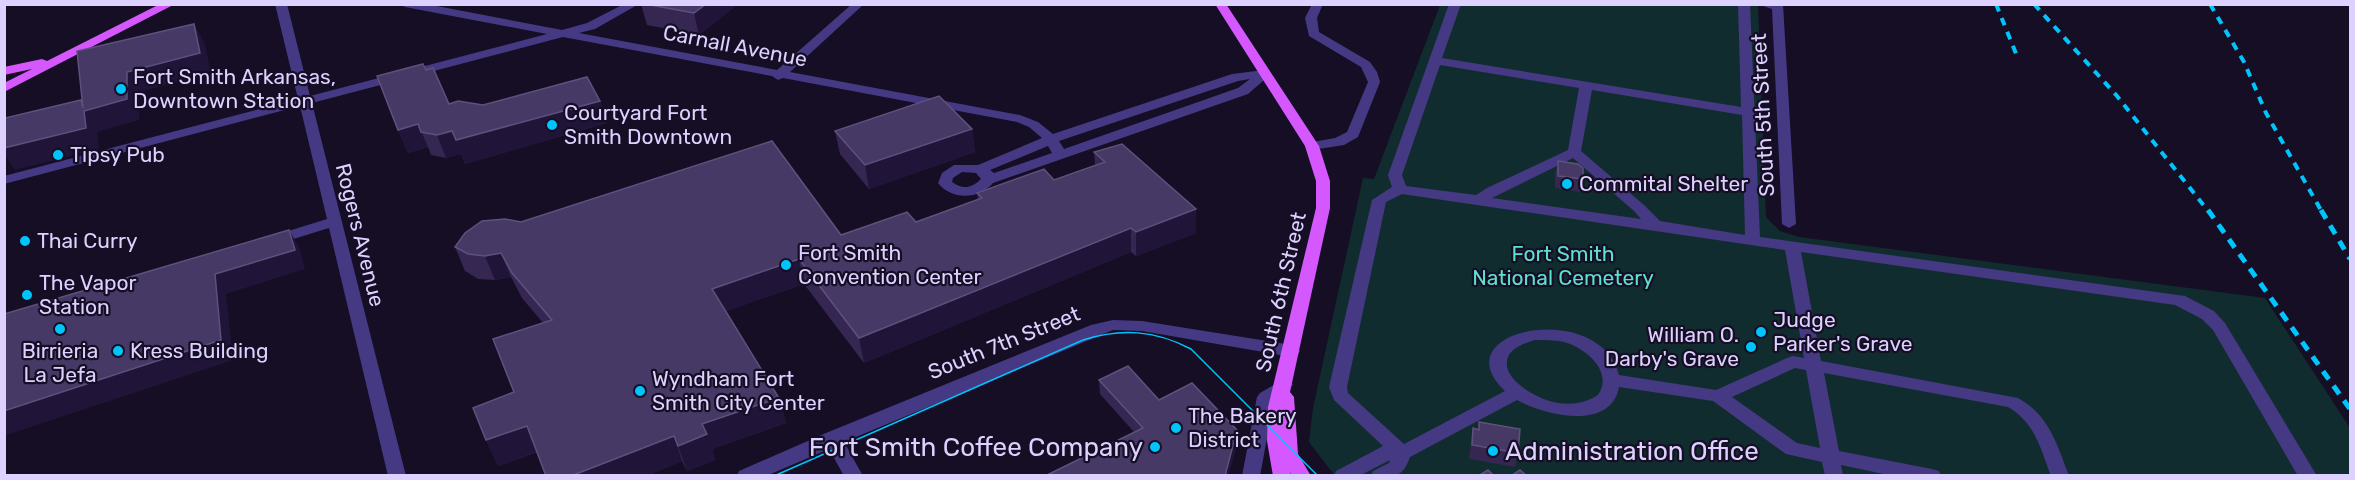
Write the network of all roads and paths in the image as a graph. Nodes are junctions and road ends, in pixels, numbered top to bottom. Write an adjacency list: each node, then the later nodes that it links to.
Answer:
1 (170, 4): 13 (main road)
2 (281, 4): 20 (street, Rogers Avenue)
3 (405, 4): 12 (street, Carnall Avenue)
4 (634, 4): 12 (street)
5 (859, 4): 17 (street)
6 (1220, 4): 16 (main road)
7 (1318, 4): 23 (street)
8 (1455, 4): 14 (street)
9 (1744, 4): 21 (street)
10 (1762, 4): 11 (street)
11 (1777, 6): 30 (street, South 5th Street)
12 (556, 33): 17 (street, Carnall Avenue); 20 (street)
13 (84, 48): 15 (main road); 19 (main road)
14 (1436, 61): 18 (street); 27 (street)
15 (4, 71)
16 (1265, 74): 22 (street); 23 (main road); 25 (street)
17 (778, 76): 22 (street, Carnall Avenue)
18 (1586, 86): 21 (street); 24 (street)
19 (4, 88)
20 (304, 102): 26 (street); 29 (street, Rogers Avenue)
21 (1748, 112): 32 (street)
22 (1052, 139): 25 (street, Carnall Avenue); 25 (street)
23 (1312, 146): 35 (main road, South 6th Street)
24 (1574, 152): 28 (street); 31 (street)
25 (1060, 155)
26 (4, 180)
27 (1400, 189): 28 (street); 42 (street)
28 (1479, 200): 31 (street)
29 (334, 222): 33 (street); 45 (street, Rogers Avenue)
30 (1789, 224)
31 (1655, 225): 32 (street)
32 (1752, 241): 34 (street)
33 (254, 246)
34 (1792, 247): 36 (street); 55 (street)
35 (1292, 351): 38 (main road, South 6th Street); 41 (street, South 7th Street)
36 (1814, 366): 40 (street); 44 (street); 54 (street)
37 (1613, 380): 39 (street); 39 (street); 40 (street)
38 (1284, 385): 43 (main road); 48 (street, South 6th Street); 49 (main road)
39 (1516, 393): 42 (street)
40 (1718, 396): 44 (street)
41 (832, 438): 46 (street, South 7th Street); 47 (street)
42 (1402, 453): 51 (street); 52 (street)
43 (1289, 454): 49 (street); 50 (main road)
44 (1833, 467): 53 (street)
45 (397, 476)
46 (746, 476)
47 (854, 476)
48 (1251, 476)
49 (1283, 476)
50 (1302, 476)
51 (1342, 476)
52 (1380, 476)
53 (1932, 476)
54 (2060, 476)
55 (2308, 476)

